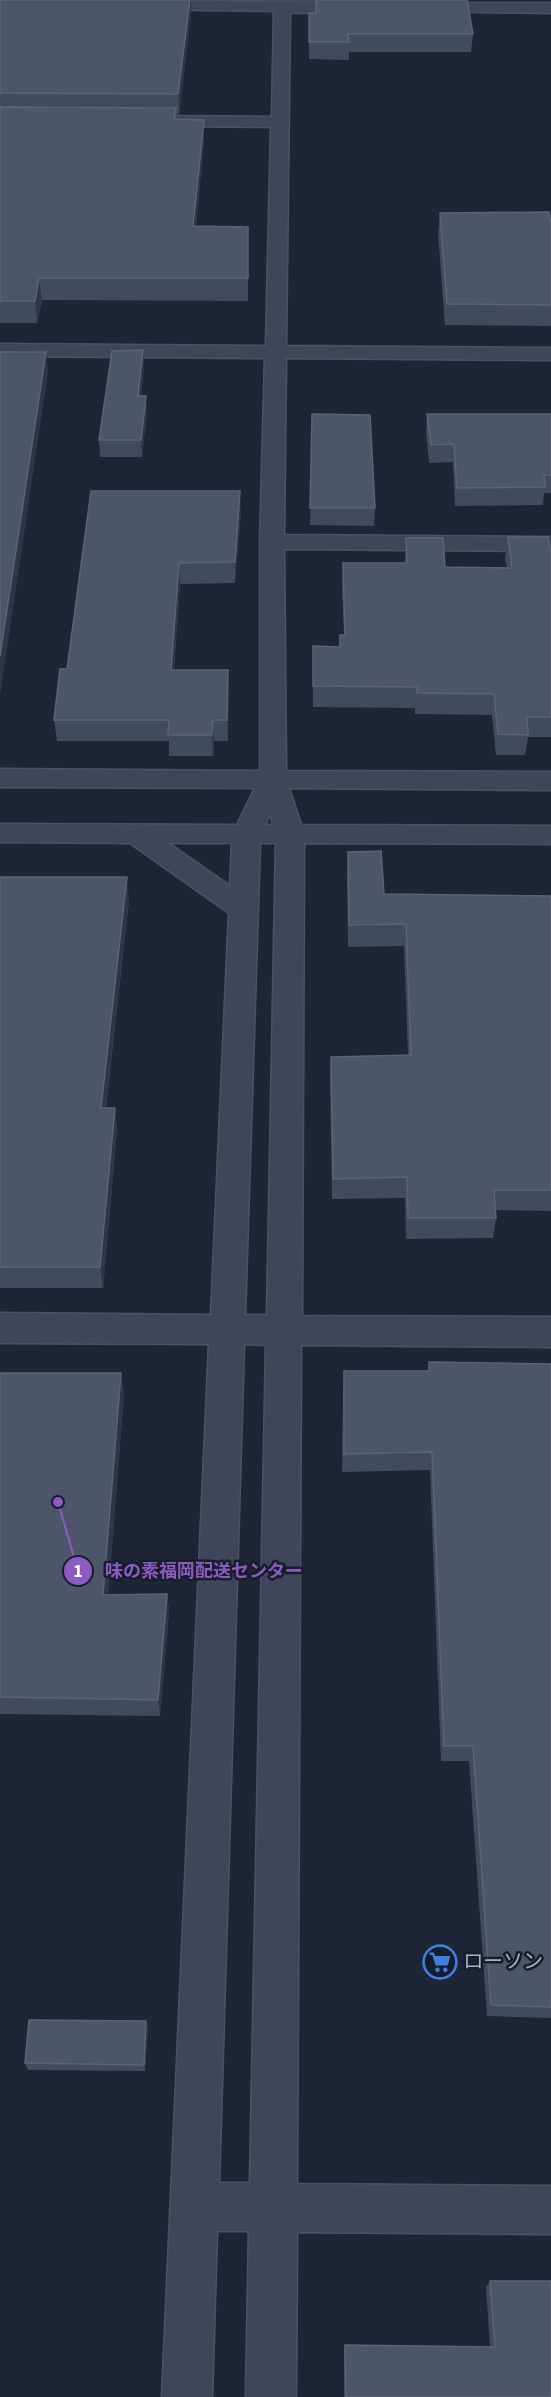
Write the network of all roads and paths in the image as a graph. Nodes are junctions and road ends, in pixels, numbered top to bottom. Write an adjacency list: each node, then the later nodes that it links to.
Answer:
1 (127, 6): 2 (street)
2 (288, 7): 3 (street); 7 (street)
3 (372, 8)
4 (408, 8): 5 (street)
5 (551, 8)
6 (140, 121): 7 (street)
7 (280, 122): 9 (street)
8 (0, 350): 9 (street)
9 (275, 351): 10 (street); 11 (street)
10 (551, 354)
11 (272, 542): 12 (street); 14 (street)
12 (551, 544)
13 (0, 778): 14 (street)
14 (273, 779): 15 (street); 18 (street); 19 (street)
15 (551, 781)
16 (0, 833): 17 (street)
17 (137, 834): 19 (street); 21 (street)
18 (290, 834): 19 (street); 20 (street); 23 (street)
19 (246, 835): 21 (street)
20 (551, 835)
21 (243, 909): 24 (street)
22 (0, 1328): 24 (street)
23 (285, 1330): 24 (street); 25 (street); 27 (street)
24 (227, 1331): 26 (street)
25 (551, 1332)
26 (193, 2207): 27 (street); 29 (street)
27 (273, 2207): 28 (street); 30 (street)
28 (551, 2210)
29 (187, 2397)
30 (271, 2397)

